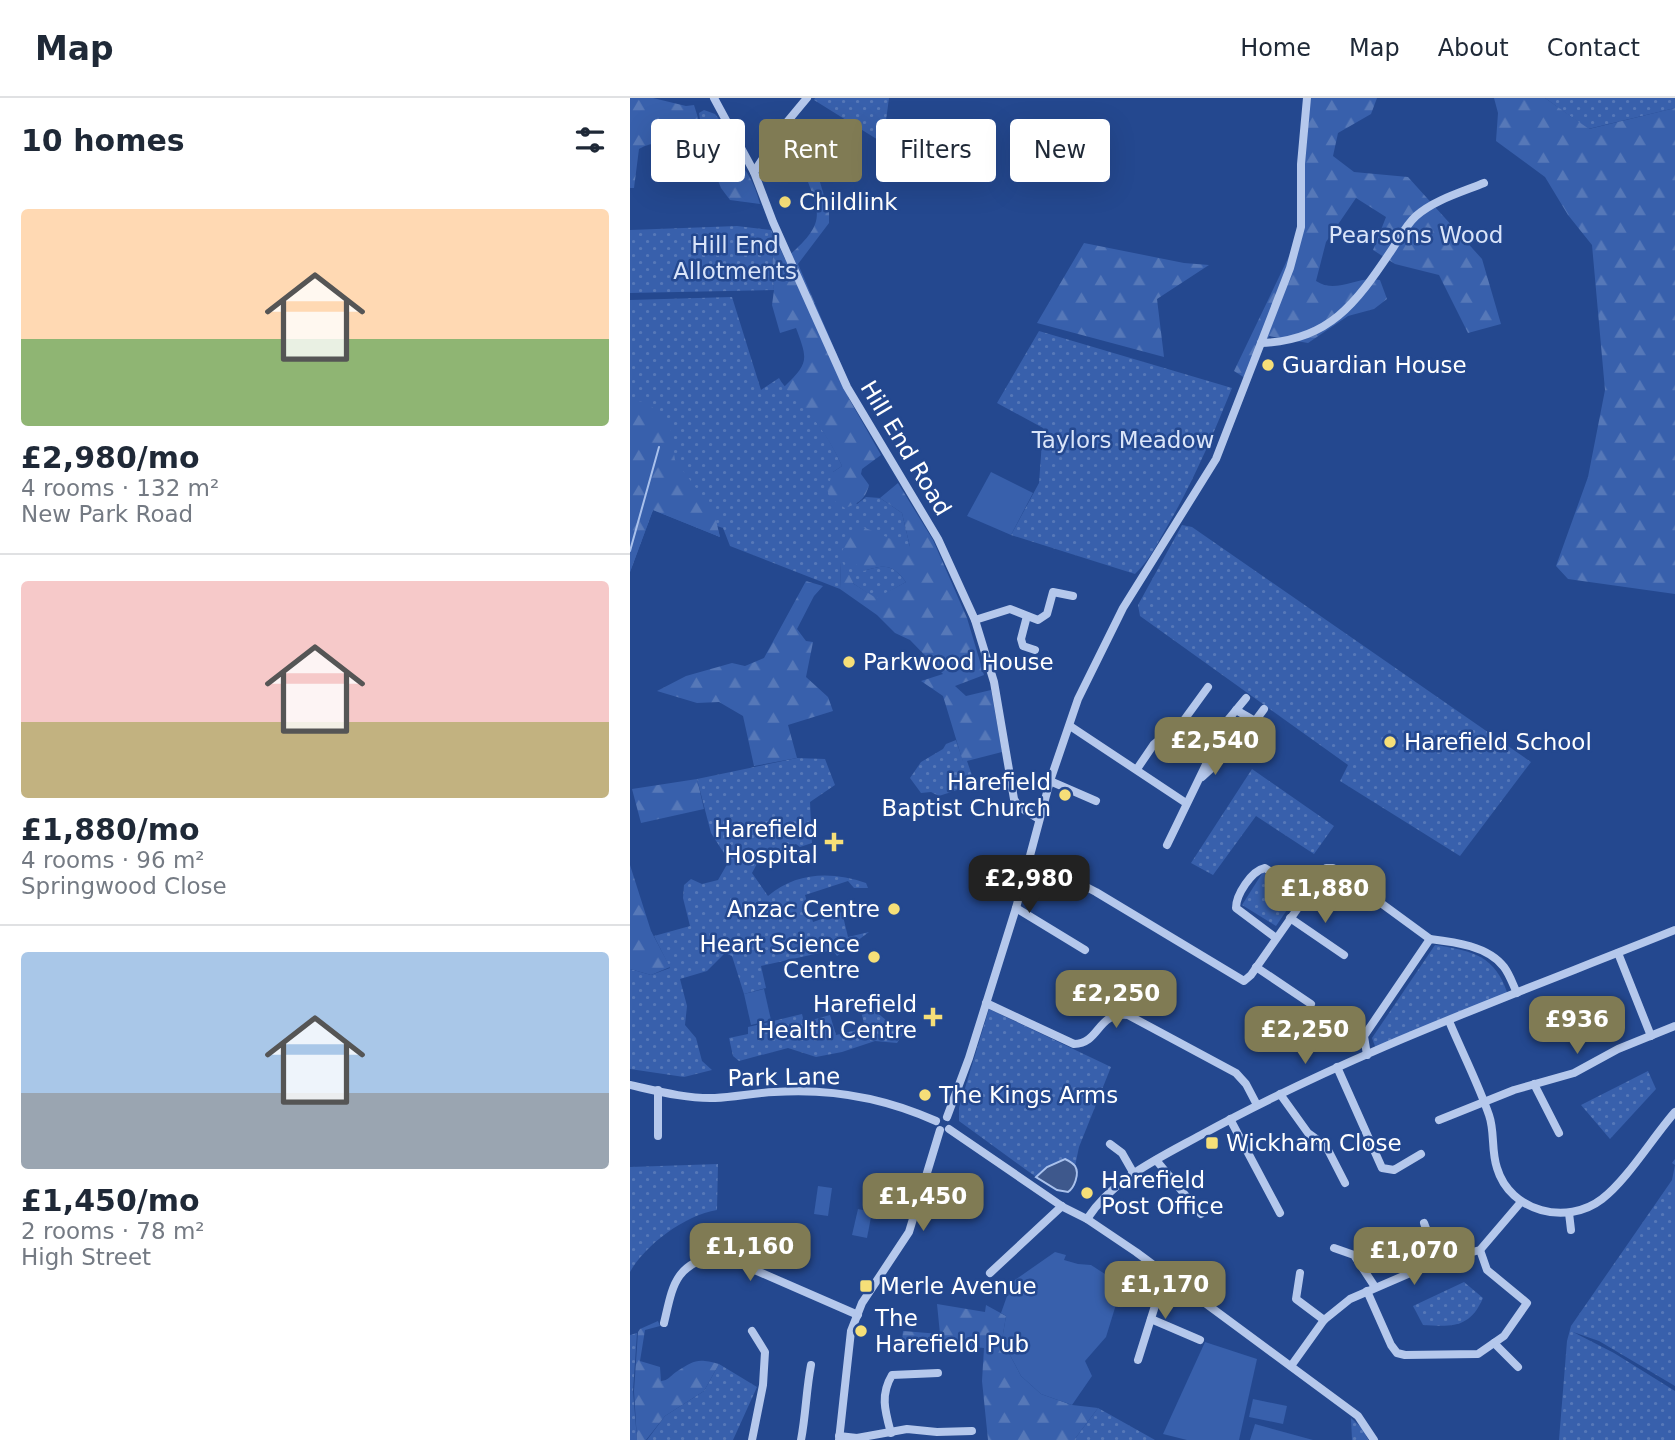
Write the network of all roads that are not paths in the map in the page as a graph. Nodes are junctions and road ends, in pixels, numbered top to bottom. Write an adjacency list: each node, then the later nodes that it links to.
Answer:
1 (714, 98): 4 (street, Hill End Road)
2 (807, 98): 4 (street)
3 (1307, 98): 6 (street)
4 (754, 172): 9 (street, Hill End Road)
5 (1484, 183): 6 (street)
6 (1261, 343): 16 (street)
7 (1073, 596): 8 (street)
8 (1027, 616): 9 (street); 10 (street)
9 (975, 620): 22 (street, Hill End Road)
10 (1035, 650)
11 (1208, 687): 17 (street)
12 (1246, 698): 13 (street)
13 (1236, 709): 15 (street); 19 (street)
14 (1264, 709): 15 (street)
15 (1255, 721): 19 (street)
16 (1070, 726): 17 (street); 18 (street)
17 (1137, 769): 21 (street)
18 (1051, 781): 20 (street); 22 (street)
19 (1197, 781): 21 (street)
20 (1096, 801)
21 (1186, 803): 23 (street)
22 (1039, 819): 24 (street)
23 (1167, 845)
24 (1030, 858): 26 (street); 34 (street)
25 (1306, 895): 27 (street); 29 (street); 30 (street)
26 (1016, 908): 31 (street); 36 (street)
27 (1290, 918): 29 (street); 33 (street)
28 (1675, 930): 32 (street)
29 (1276, 938): 34 (street)
30 (1430, 939): 35 (street); 41 (street)
31 (1085, 950)
32 (1618, 953): 35 (street); 40 (street)
33 (1344, 955)
34 (1256, 967): 37 (street)
35 (1517, 993): 38 (street)
36 (986, 1003): 48 (street); 50 (street)
37 (1311, 1004)
38 (1449, 1021): 41 (street); 47 (street)
39 (1675, 1026): 40 (street)
40 (1651, 1036): 43 (street)
41 (1367, 1055): 42 (street)
42 (1338, 1067): 46 (street); 58 (street)
43 (1534, 1084): 47 (street); 55 (street)
44 (630, 1085): 45 (street, Park Lane)
45 (658, 1090): 53 (street, Park Lane); 56 (street)
46 (1280, 1094): 48 (street); 61 (street)
47 (1484, 1102): 52 (street); 62 (street)
48 (1257, 1105): 51 (street)
49 (1675, 1112): 66 (street)
50 (947, 1116): 53 (street); 54 (street)
51 (1230, 1119): 59 (street); 65 (street)
52 (1439, 1120)
53 (936, 1121): 54 (street)
54 (945, 1130): 63 (street); 77 (street)
55 (1559, 1133)
56 (658, 1136)
57 (1110, 1144): 60 (street)
58 (1422, 1154)
59 (1156, 1160): 60 (street); 64 (street)
60 (1134, 1174): 67 (street)
61 (1345, 1184)
62 (1521, 1202): 66 (street); 71 (street)
63 (1062, 1206): 67 (street); 73 (street)
64 (1201, 1213)
65 (1280, 1213)
66 (1569, 1213): 69 (street)
67 (1087, 1219): 75 (street)
68 (1424, 1223): 72 (street)
69 (1571, 1230)
70 (1334, 1248): 76 (street)
71 (1480, 1251): 72 (street); 83 (street)
72 (1438, 1261): 76 (street)
73 (990, 1273)
74 (1300, 1273): 79 (street)
75 (1165, 1274): 78 (street); 86 (street)
76 (1371, 1289): 79 (street); 83 (street)
77 (858, 1315): 80 (street); 92 (street)
78 (1151, 1319): 82 (street); 84 (street)
79 (1324, 1320): 86 (street)
80 (664, 1323)
81 (752, 1331): 94 (street)
82 (1200, 1340)
83 (1494, 1343): 87 (street)
84 (1138, 1360)
85 (811, 1366): 95 (street)
86 (1291, 1366): 96 (street)
87 (1518, 1367)
88 (938, 1373): 90 (street)
89 (972, 1431): 91 (street)
90 (891, 1433): 91 (street); 93 (street)
91 (961, 1436)
92 (839, 1438): 93 (street)
93 (874, 1438)
94 (752, 1440)
95 (801, 1440)
96 (1374, 1440)

